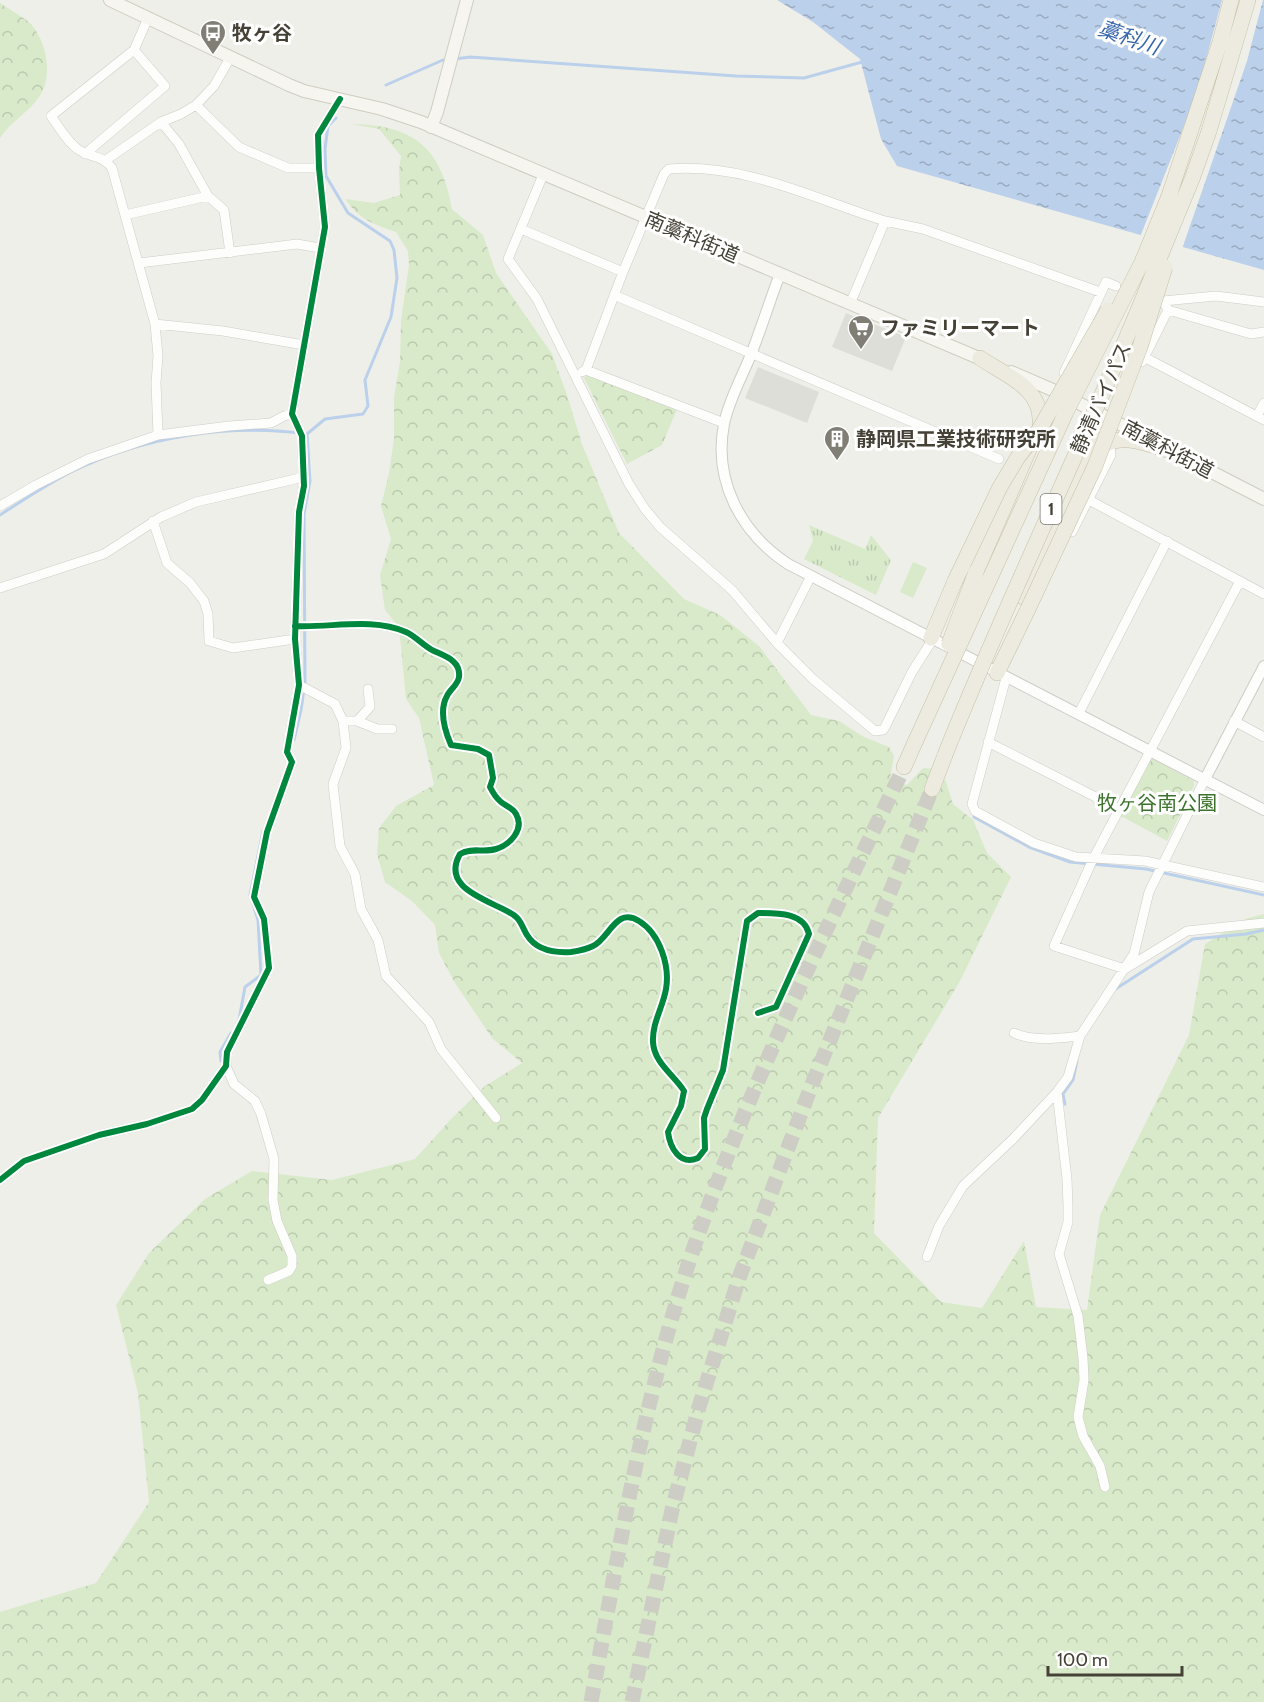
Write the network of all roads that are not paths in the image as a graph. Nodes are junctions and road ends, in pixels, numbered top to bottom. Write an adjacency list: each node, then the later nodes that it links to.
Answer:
1 (110, 0): 5 (main road, 南藁科街道)
2 (467, 0): 11 (main road)
3 (1231, 0): 15 (highway, 静清バイパス / 1)
4 (1248, 0): 17 (highway, 静清バイパス / 1)
5 (148, 18): 6 (street); 7 (main road, 南藁科街道)
6 (134, 50): 12 (street); 12 (street)
7 (230, 58): 8 (main road, 南藁科街道); 9 (street)
8 (340, 99): 11 (main road, 南藁科街道); 14 (street)
9 (196, 105): 10 (street); 14 (street)
10 (161, 122): 13 (street); 18 (street)
11 (431, 127): 16 (main road, 南藁科街道)
12 (85, 154): 13 (street)
13 (106, 160): 19 (street)
14 (319, 168): 23 (street)
15 (1178, 169): 67 (highway, 1, bridge); 80 (highway, 静清バイパス / 1, bridge)
16 (543, 175): 20 (main road, 南藁科街道); 22 (street)
17 (1192, 179): 64 (highway, 1, bridge); 83 (highway, 静清バイパス / 1, bridge)
18 (208, 196): 19 (street); 24 (street)
19 (125, 215): 25 (street)
20 (645, 218): 21 (street); 26 (street); 27 (main road, 南藁科街道)
21 (885, 221): 29 (street); 32 (street)
22 (521, 229): 26 (street); 41 (street)
23 (320, 248): 24 (street); 36 (street)
24 (230, 253): 25 (street)
25 (139, 263): 34 (street)
26 (623, 272): 30 (street)
27 (780, 274): 32 (main road, 南藁科街道); 37 (street)
28 (1116, 286): 29 (street)
29 (1100, 292): 42 (street)
30 (614, 295): 37 (street); 40 (street)
31 (1264, 302): 33 (street)
32 (850, 304): 39 (main road, 南藁科街道)
33 (1168, 310): 35 (street); 38 (street)
34 (155, 324): 36 (street); 49 (street)
35 (1264, 332)
36 (304, 345): 44 (street)
37 (752, 353): 47 (street); 53 (street)
38 (1144, 357): 45 (street); 46 (street)
39 (980, 358): 42 (main road, 南藁科街道); 48 (highway)
40 (586, 370): 41 (street); 47 (street)
41 (575, 377): 69 (street)
42 (1055, 391): 45 (main road, 南藁科街道); 48 (highway, 1)
43 (1264, 403): 46 (street)
44 (292, 414): 49 (street); 54 (street)
45 (1110, 418): 51 (main road, 南藁科街道); 52 (highway, 1)
46 (1261, 418)
47 (724, 423): 60 (street)
48 (1040, 424): 80 (highway, 1, bridge)
49 (158, 435): 57 (street)
50 (1110, 442): 51 (highway); 52 (highway); 55 (street)
51 (1173, 452): 56 (main road, 南藁科街道)
52 (1092, 454): 64 (highway, 1)
53 (999, 459)
54 (304, 477): 58 (street); 65 (street)
55 (1089, 500): 59 (street); 66 (street)
56 (1264, 500)
57 (0, 506)
58 (153, 521): 62 (street); 68 (street)
59 (1167, 542): 61 (street); 74 (street)
60 (811, 576): 67 (street); 69 (street)
61 (1240, 581): 63 (street); 82 (street)
62 (0, 588)
63 (1264, 594)
64 (1025, 603): 66 (highway, 1); 83 (highway, 1, bridge)
65 (297, 626): 68 (street); 94 (street)
66 (1017, 633): 71 (highway, 1)
67 (932, 638): 69 (street); 71 (street)
68 (295, 639): 72 (street)
69 (777, 643)
70 (1264, 666): 77 (street)
71 (1001, 675): 74 (street); 81 (street)
72 (299, 685): 75 (street); 97 (street)
73 (368, 689): 76 (street)
74 (1079, 712): 82 (street)
75 (343, 721): 76 (street); 99 (street)
76 (357, 721): 78 (street)
77 (1234, 722): 79 (street); 85 (street)
78 (392, 729)
79 (1264, 737)
80 (916, 740): 84 (highway, 静清バイパス / 1)
81 (988, 742): 87 (street); 89 (street)
82 (1150, 750): 85 (street); 87 (street)
83 (945, 755): 86 (highway, 静清バイパス / 1)
84 (904, 767)
85 (1204, 779): 88 (street); 90 (street)
86 (932, 789)
87 (1119, 809): 89 (street)
88 (1264, 810)
89 (1093, 858): 90 (street); 93 (street)
90 (1163, 863): 91 (street); 93 (street)
91 (1264, 887)
92 (1264, 923): 93 (street)
93 (1125, 969): 96 (street)
94 (758, 1013)
95 (1014, 1033): 96 (street)
96 (1080, 1036): 98 (street)
97 (226, 1066): 100 (street); 102 (street)
98 (1057, 1092): 101 (street); 103 (street)
99 (496, 1118)
100 (0, 1180)
101 (927, 1257)
102 (268, 1280)
103 (1105, 1487)

